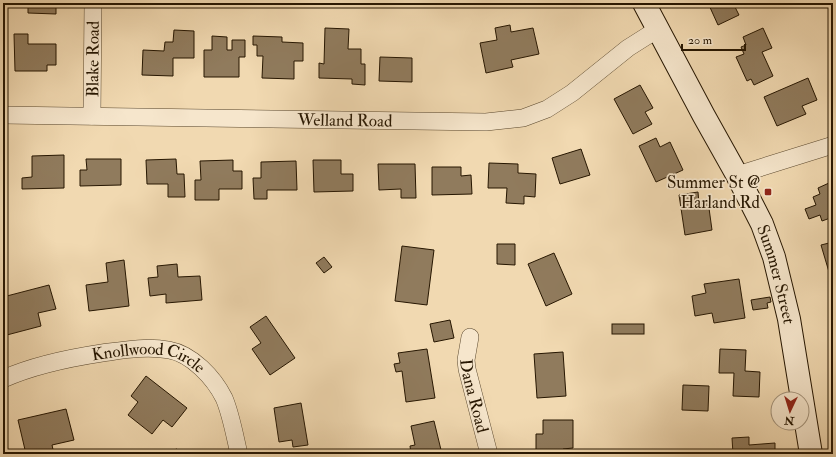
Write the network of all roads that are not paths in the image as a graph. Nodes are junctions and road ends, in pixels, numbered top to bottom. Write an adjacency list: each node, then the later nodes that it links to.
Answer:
1 (93, 3): 5 (street, Blake Road)
2 (644, 3): 3 (street, Summer Street)
3 (658, 28): 5 (street, Welland Road); 7 (street, Summer Street)
4 (3, 115): 5 (street, Welland Road)
5 (92, 116)
6 (833, 145): 7 (street)
7 (737, 175): 12 (street, Summer Street)
8 (470, 337): 11 (street, Dana Road)
9 (3, 379): 10 (street, Knollwood Circle)
10 (239, 454)
11 (489, 454)
12 (811, 454)

